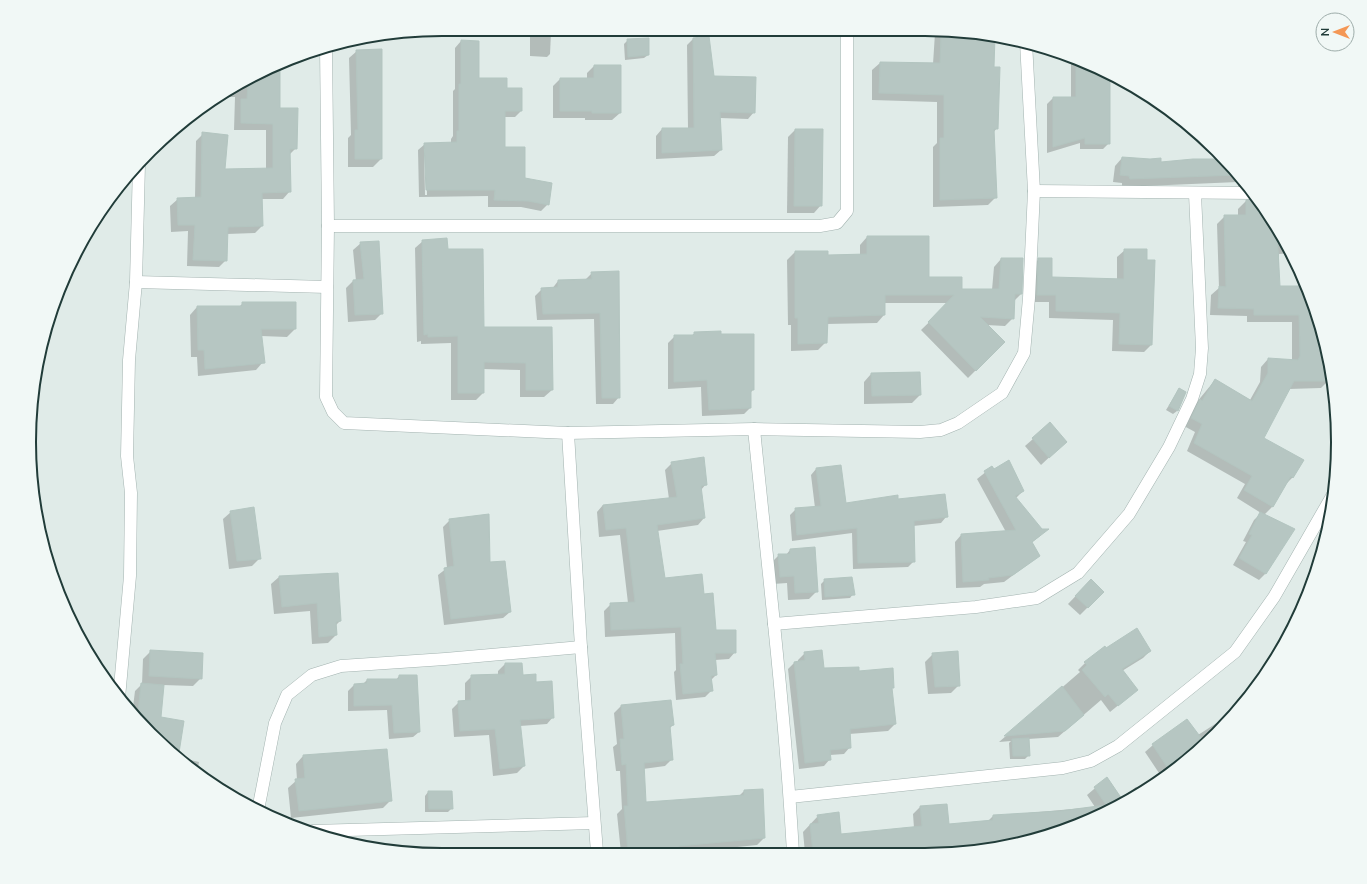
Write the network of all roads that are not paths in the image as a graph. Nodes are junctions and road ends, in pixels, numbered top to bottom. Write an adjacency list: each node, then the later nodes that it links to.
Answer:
1 (847, 36): 8 (street)
2 (1026, 49): 5 (street)
3 (326, 53): 8 (street)
4 (139, 172): 9 (street)
5 (1034, 191): 7 (street); 11 (street)
6 (1245, 193): 7 (street)
7 (1195, 194): 14 (street)
8 (328, 226): 10 (street)
9 (136, 282): 10 (street); 16 (street)
10 (327, 287): 12 (street)
11 (754, 429): 12 (street); 14 (street)
12 (568, 433): 15 (street)
13 (1326, 507): 17 (street)
14 (774, 624): 17 (street)
15 (581, 647): 18 (street); 19 (street)
16 (121, 690)
17 (790, 797): 22 (street)
18 (259, 804)
19 (594, 823): 20 (street); 21 (street)
20 (326, 831)
21 (597, 848)
22 (793, 848)

